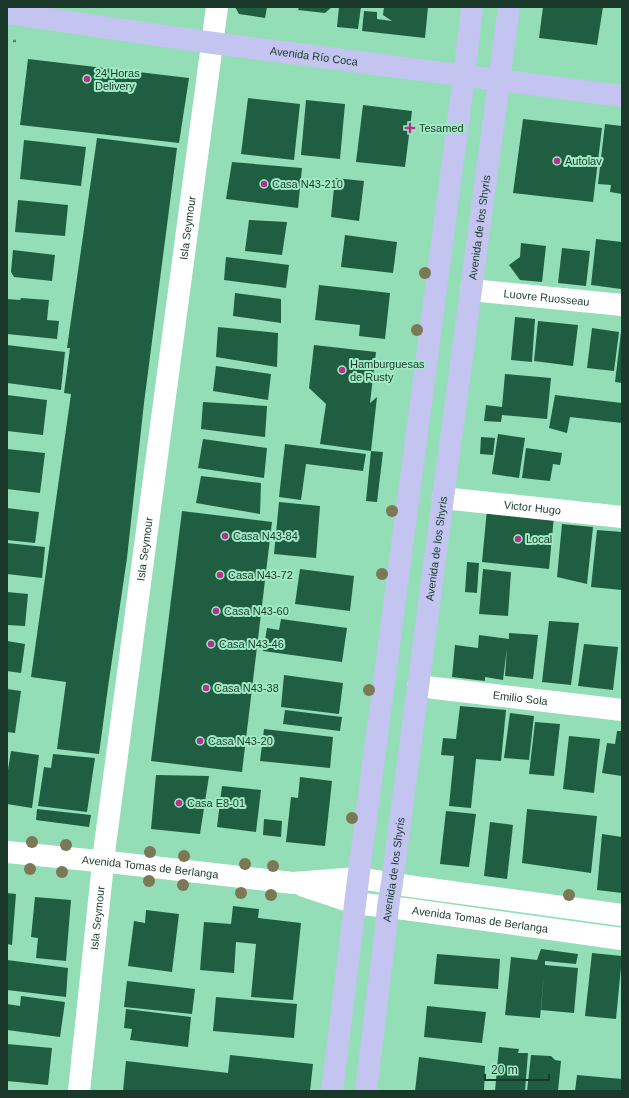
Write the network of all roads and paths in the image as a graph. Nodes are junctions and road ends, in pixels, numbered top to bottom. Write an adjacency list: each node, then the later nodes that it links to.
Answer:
1 (217, 7): 6 (street, Isla Seymour)
2 (472, 7): 7 (main road)
3 (509, 7): 8 (main road, Avenida de los Shyris)
4 (9, 22): 5 (path); 6 (main road, Avenida Río Coca)
5 (17, 41)
6 (213, 43): 7 (main road, Avenida Río Coca); 17 (street, Isla Seymour)
7 (464, 76): 8 (main road, Avenida Río Coca); 18 (main road)
8 (499, 80): 9 (main road, Avenida Río Coca); 10 (main road, Avenida de los Shyris)
9 (622, 94)
10 (471, 290): 11 (street, Luovre Ruosseau); 12 (main road, Avenida de los Shyris)
11 (622, 305)
12 (442, 498): 13 (street, Victor Hugo); 14 (main road, Avenida de los Shyris)
13 (622, 517)
14 (418, 686): 15 (street, Emilio Sola); 20 (main road, Avenida de los Shyris)
15 (622, 710)
16 (7, 852): 17 (street, Avenida Tomas de Berlanga)
17 (104, 862): 19 (street, Avenida Tomas de Berlanga); 25 (street, Isla Seymour)
18 (358, 878): 19 (street, Avenida Tomas de Berlanga); 20 (street, Avenida Tomas de Berlanga); 21 (main road)
19 (293, 883): 21 (street, Avenida Tomas de Berlanga)
20 (392, 883): 22 (main road, Avenida de los Shyris); 23 (street, Avenida Tomas de Berlanga)
21 (356, 903): 22 (street, Avenida Tomas de Berlanga); 26 (main road)
22 (388, 907): 24 (street, Avenida Tomas de Berlanga); 27 (main road, Avenida de los Shyris)
23 (622, 915)
24 (622, 939)
25 (79, 1091)
26 (332, 1091)
27 (366, 1091)

